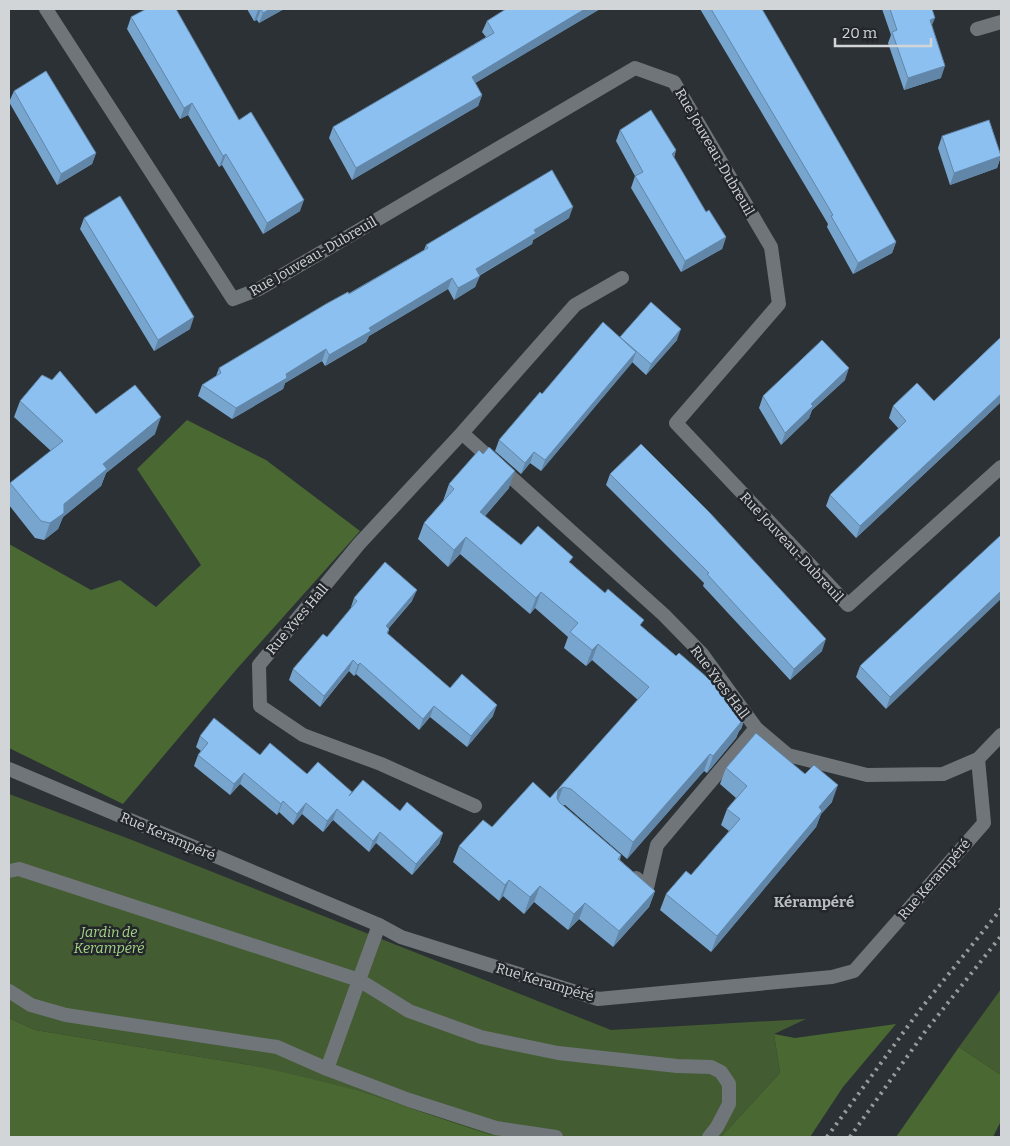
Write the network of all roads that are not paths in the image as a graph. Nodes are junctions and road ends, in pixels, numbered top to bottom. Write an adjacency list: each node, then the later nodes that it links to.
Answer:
1 (46, 9): 6 (street, Rue Jouveau-Dubreuil)
2 (1001, 22): 3 (street)
3 (977, 29)
4 (622, 278): 5 (street, Rue Yves Hall)
5 (462, 433): 7 (street, Rue Yves Hall); 11 (street, Rue Yves Hall)
6 (1001, 467)
7 (756, 728): 9 (street, Rue Yves Hall); 12 (street, Rue Yves Hall)
8 (1001, 735): 9 (street)
9 (978, 759): 14 (street, Rue Kerampéré)
10 (9, 769): 14 (street, Rue Kerampéré)
11 (475, 806)
12 (625, 869)
13 (9, 871): 15 (street)
14 (379, 925): 15 (street)
15 (360, 980): 17 (street); 19 (street)
16 (9, 991): 17 (street)
17 (327, 1069): 18 (street)
18 (556, 1137)
19 (709, 1137)

